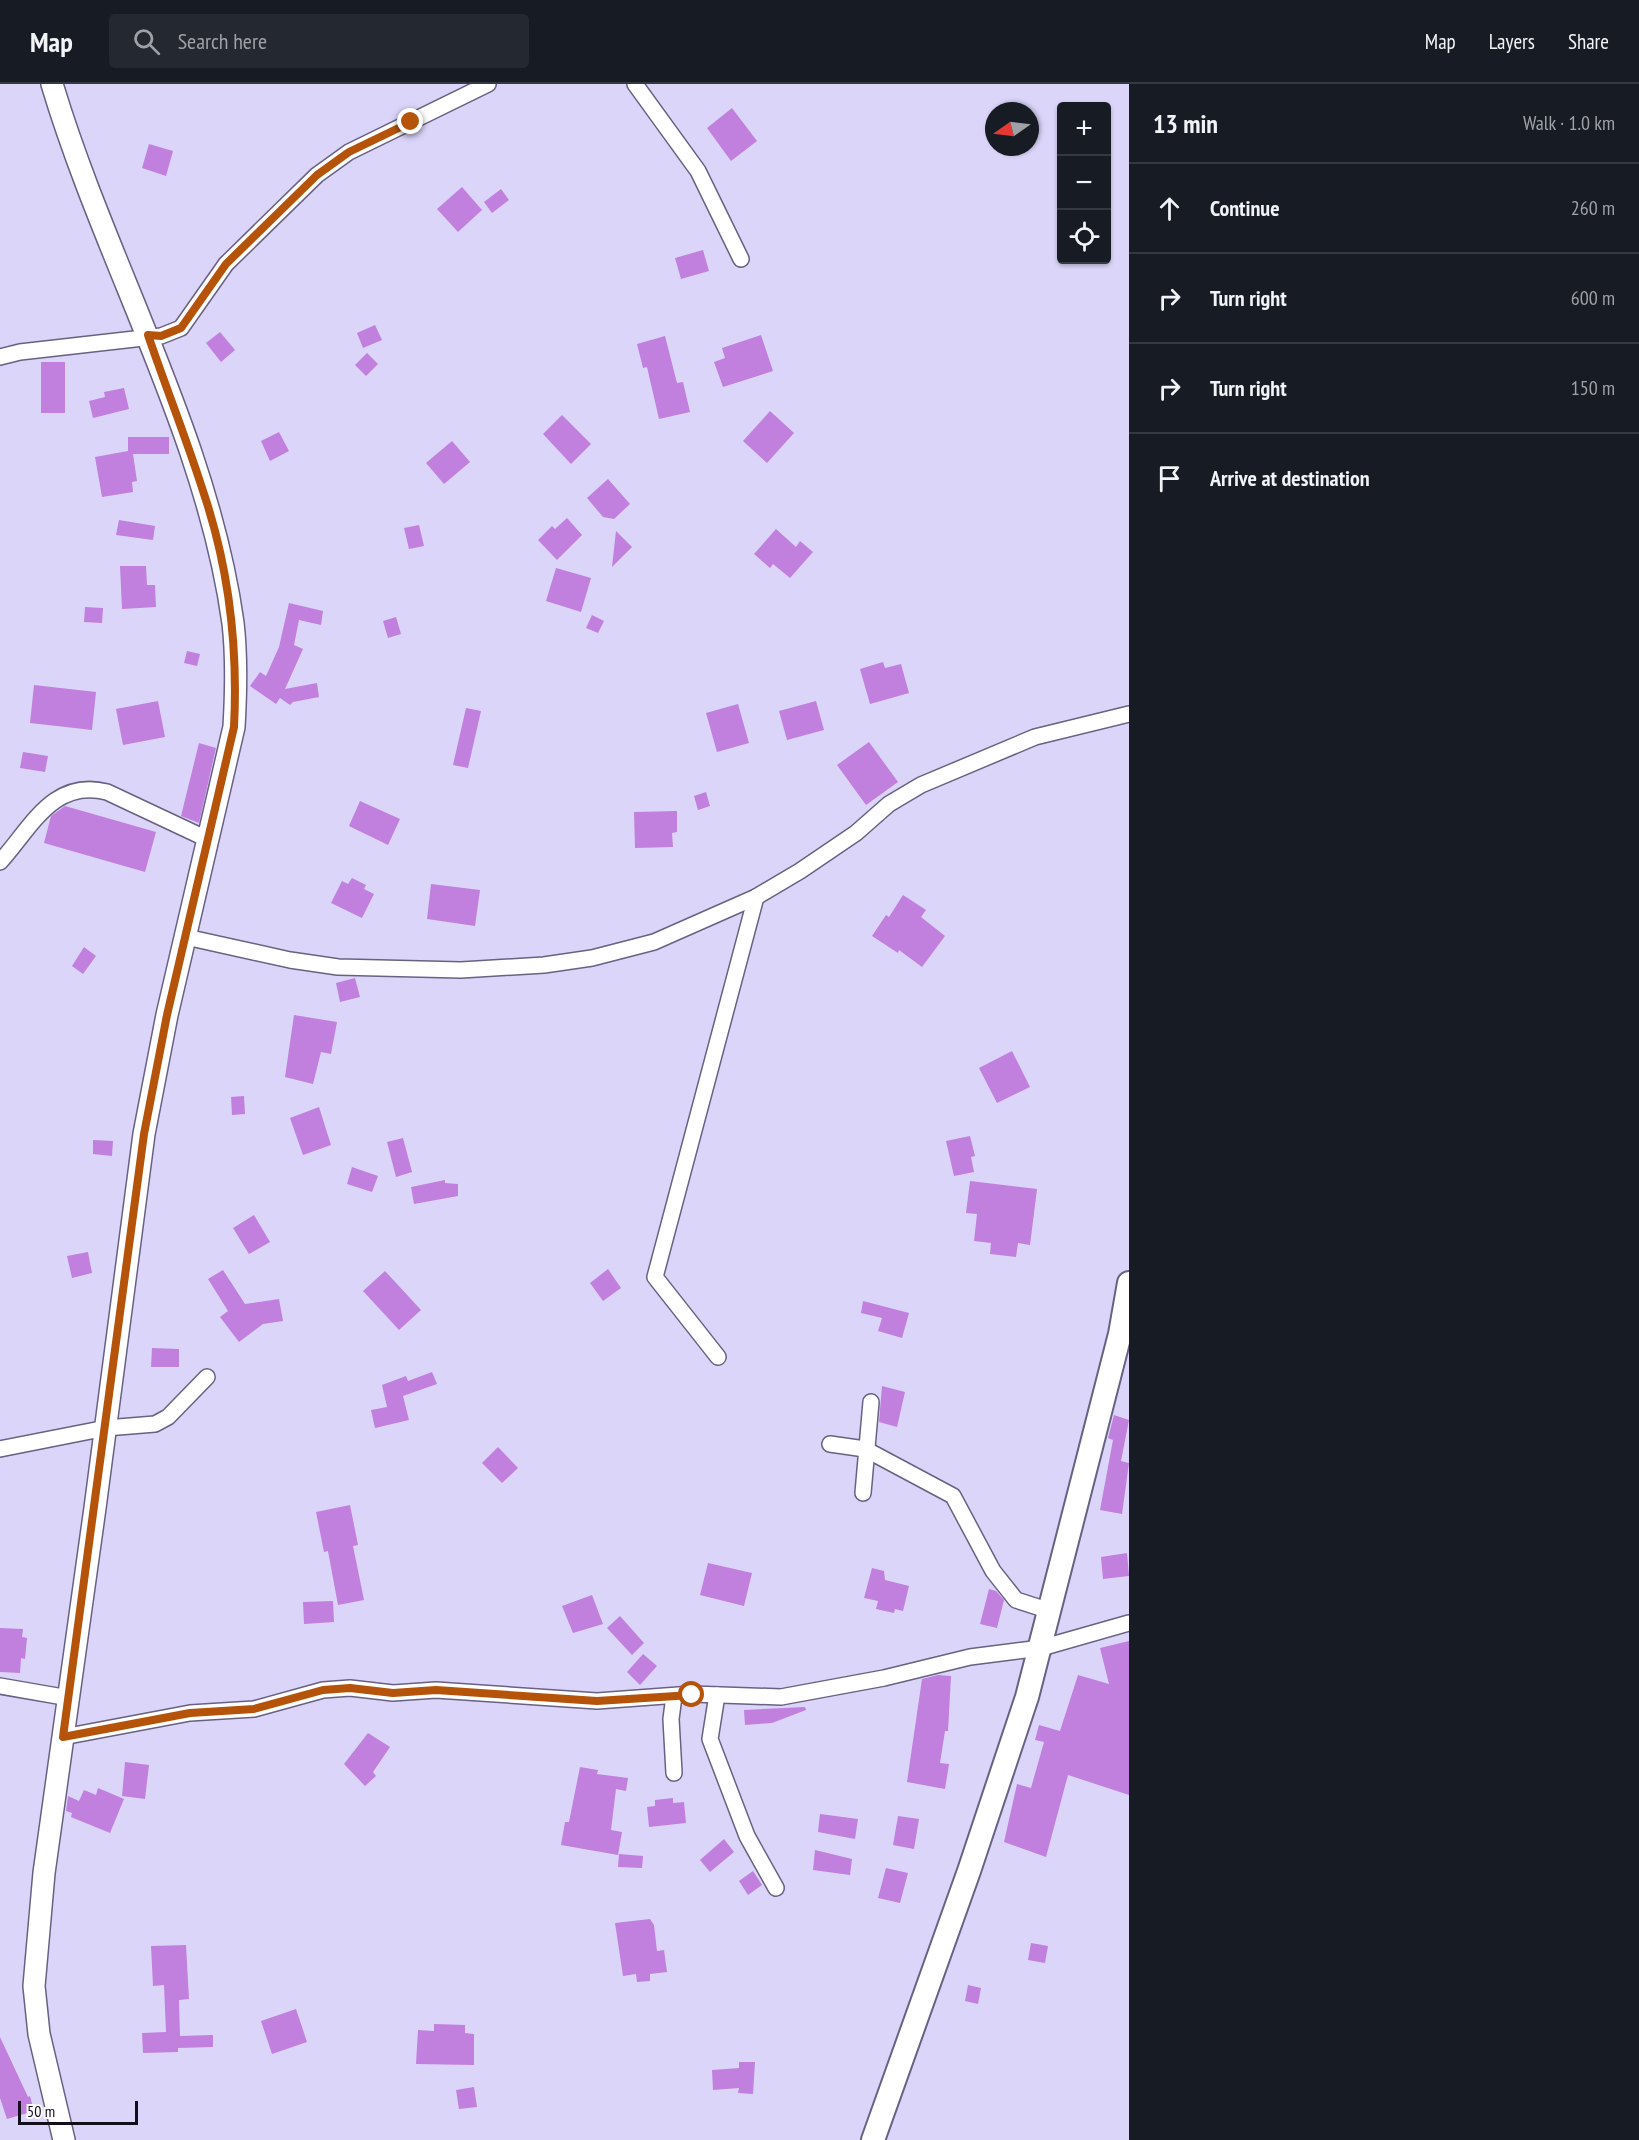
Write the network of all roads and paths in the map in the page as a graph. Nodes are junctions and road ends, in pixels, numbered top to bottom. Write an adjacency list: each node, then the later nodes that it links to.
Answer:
1 (52, 84): 5 (street)
2 (488, 84): 5 (street)
3 (635, 84): 4 (street)
4 (741, 259)
5 (148, 335): 6 (street); 8 (street)
6 (0, 357)
7 (1129, 714): 10 (street)
8 (207, 839): 9 (street); 11 (street)
9 (0, 862)
10 (756, 897): 11 (street); 13 (street)
11 (186, 937): 16 (street)
12 (1129, 1283): 21 (main road)
13 (718, 1357)
14 (207, 1377): 16 (street)
15 (871, 1402): 19 (street)
16 (105, 1428): 18 (street); 27 (street)
17 (830, 1444): 19 (street)
18 (0, 1449)
19 (865, 1449): 20 (street); 21 (street)
20 (863, 1493)
21 (1050, 1611): 23 (main road)
22 (1129, 1623): 23 (street)
23 (1041, 1648): 25 (street); 32 (main road)
24 (0, 1686): 27 (street)
25 (717, 1695): 26 (street); 30 (street)
26 (674, 1696): 28 (street); 29 (street)
27 (69, 1698): 28 (street)
28 (63, 1737): 31 (street)
29 (674, 1773)
30 (776, 1888)
31 (64, 2140)
32 (873, 2140)

